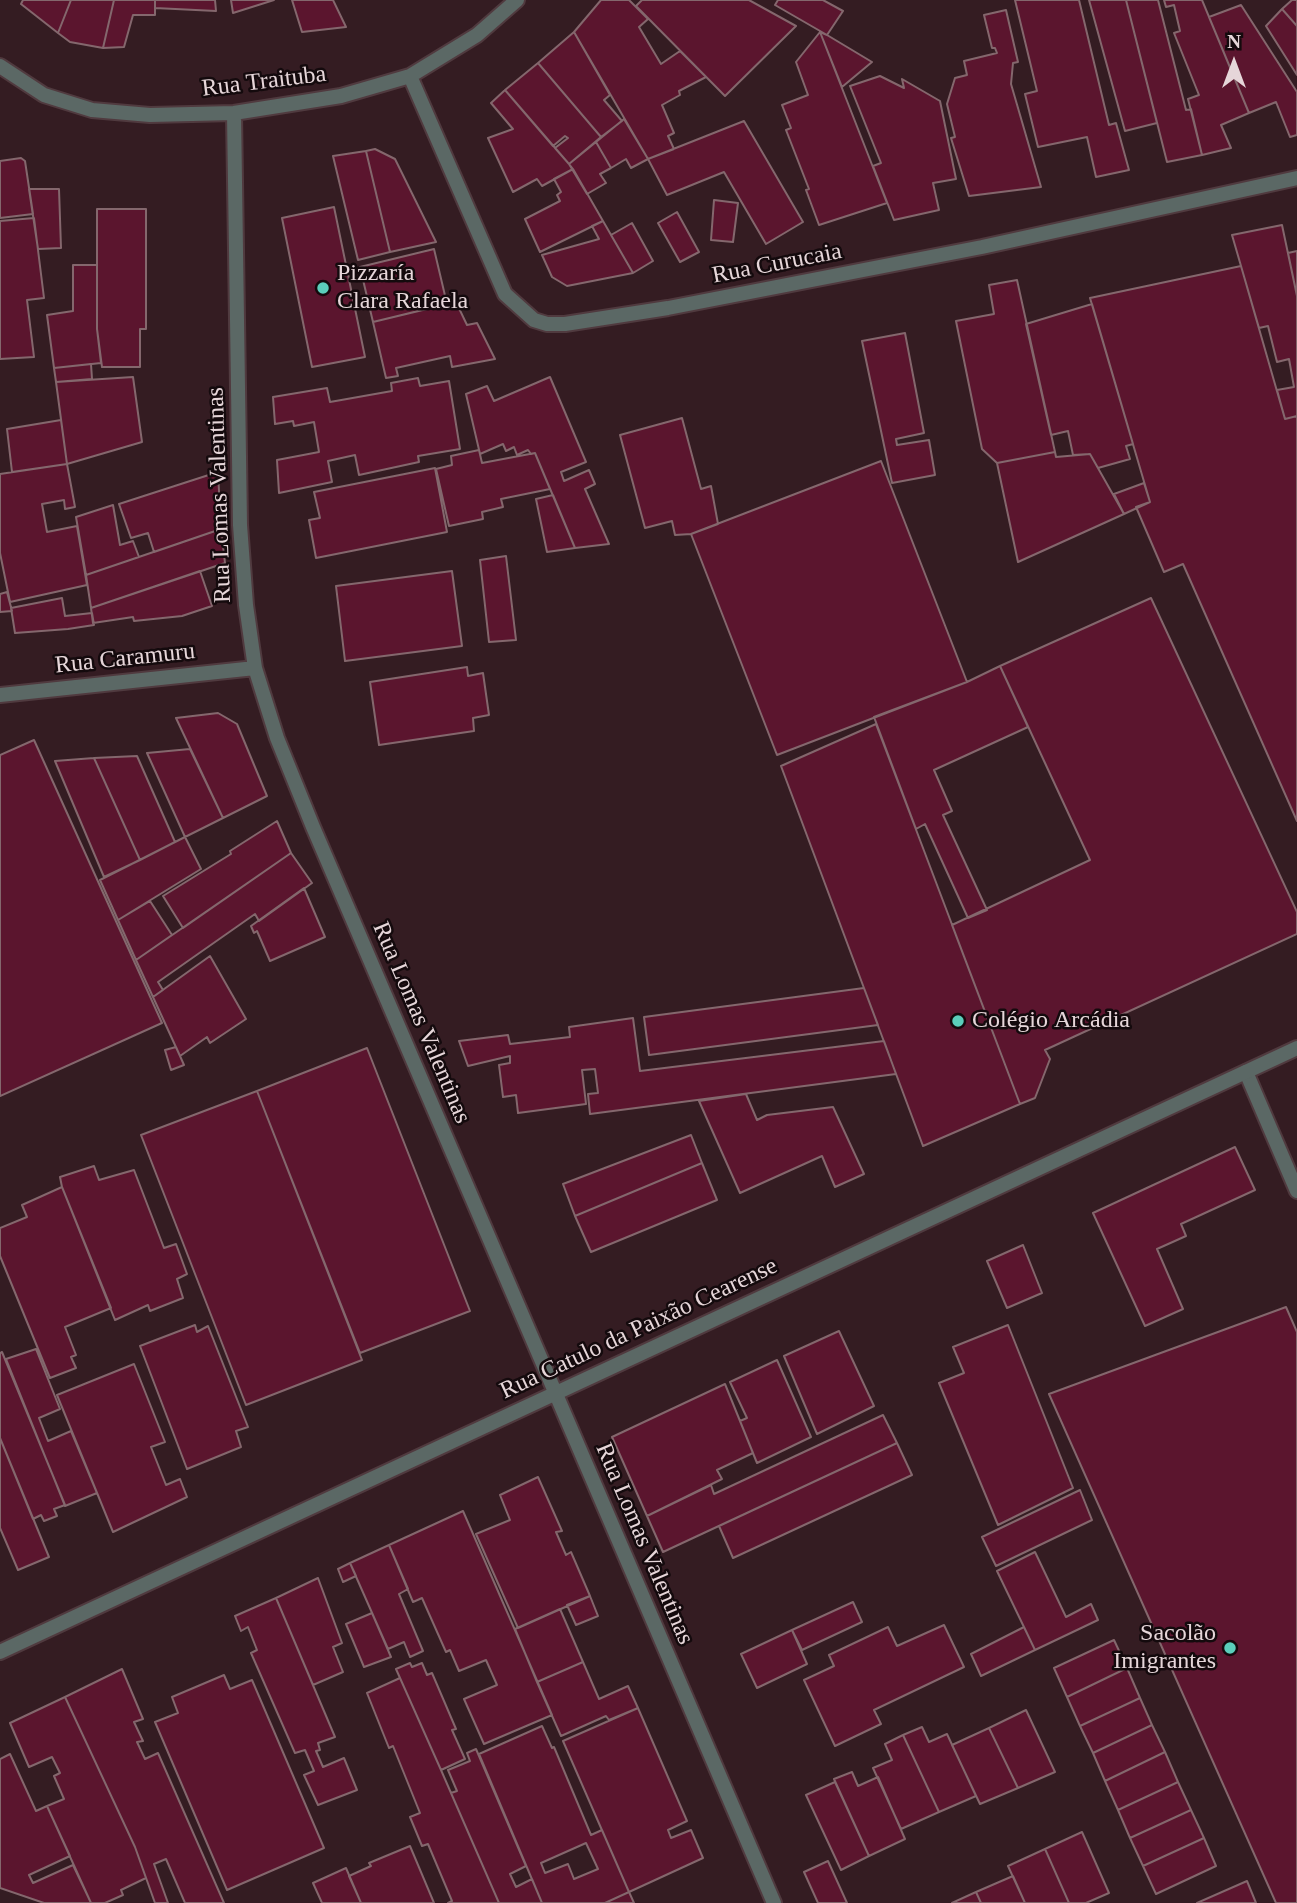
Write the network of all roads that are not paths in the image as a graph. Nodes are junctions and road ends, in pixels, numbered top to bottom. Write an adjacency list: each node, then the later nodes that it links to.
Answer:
1 (517, 0): 3 (street, Rua Traituba)
2 (0, 66): 4 (street, Rua Traituba)
3 (410, 76): 4 (street, Rua Traituba); 5 (street, Rua Curucaia)
4 (234, 113): 6 (street, Rua Lomas Valentinas)
5 (1297, 178)
6 (255, 668): 7 (street, Rua Caramuru); 11 (street, Rua Lomas Valentinas)
7 (0, 695)
8 (1297, 1048): 9 (street, Rua Catulo da Paixão Cearense)
9 (1246, 1072): 10 (street); 11 (street, Rua Catulo da Paixão Cearense)
10 (1297, 1191)
11 (554, 1393): 12 (street, Rua Catulo da Paixão Cearense); 13 (street, Rua Lomas Valentinas)
12 (0, 1652)
13 (774, 1903)

